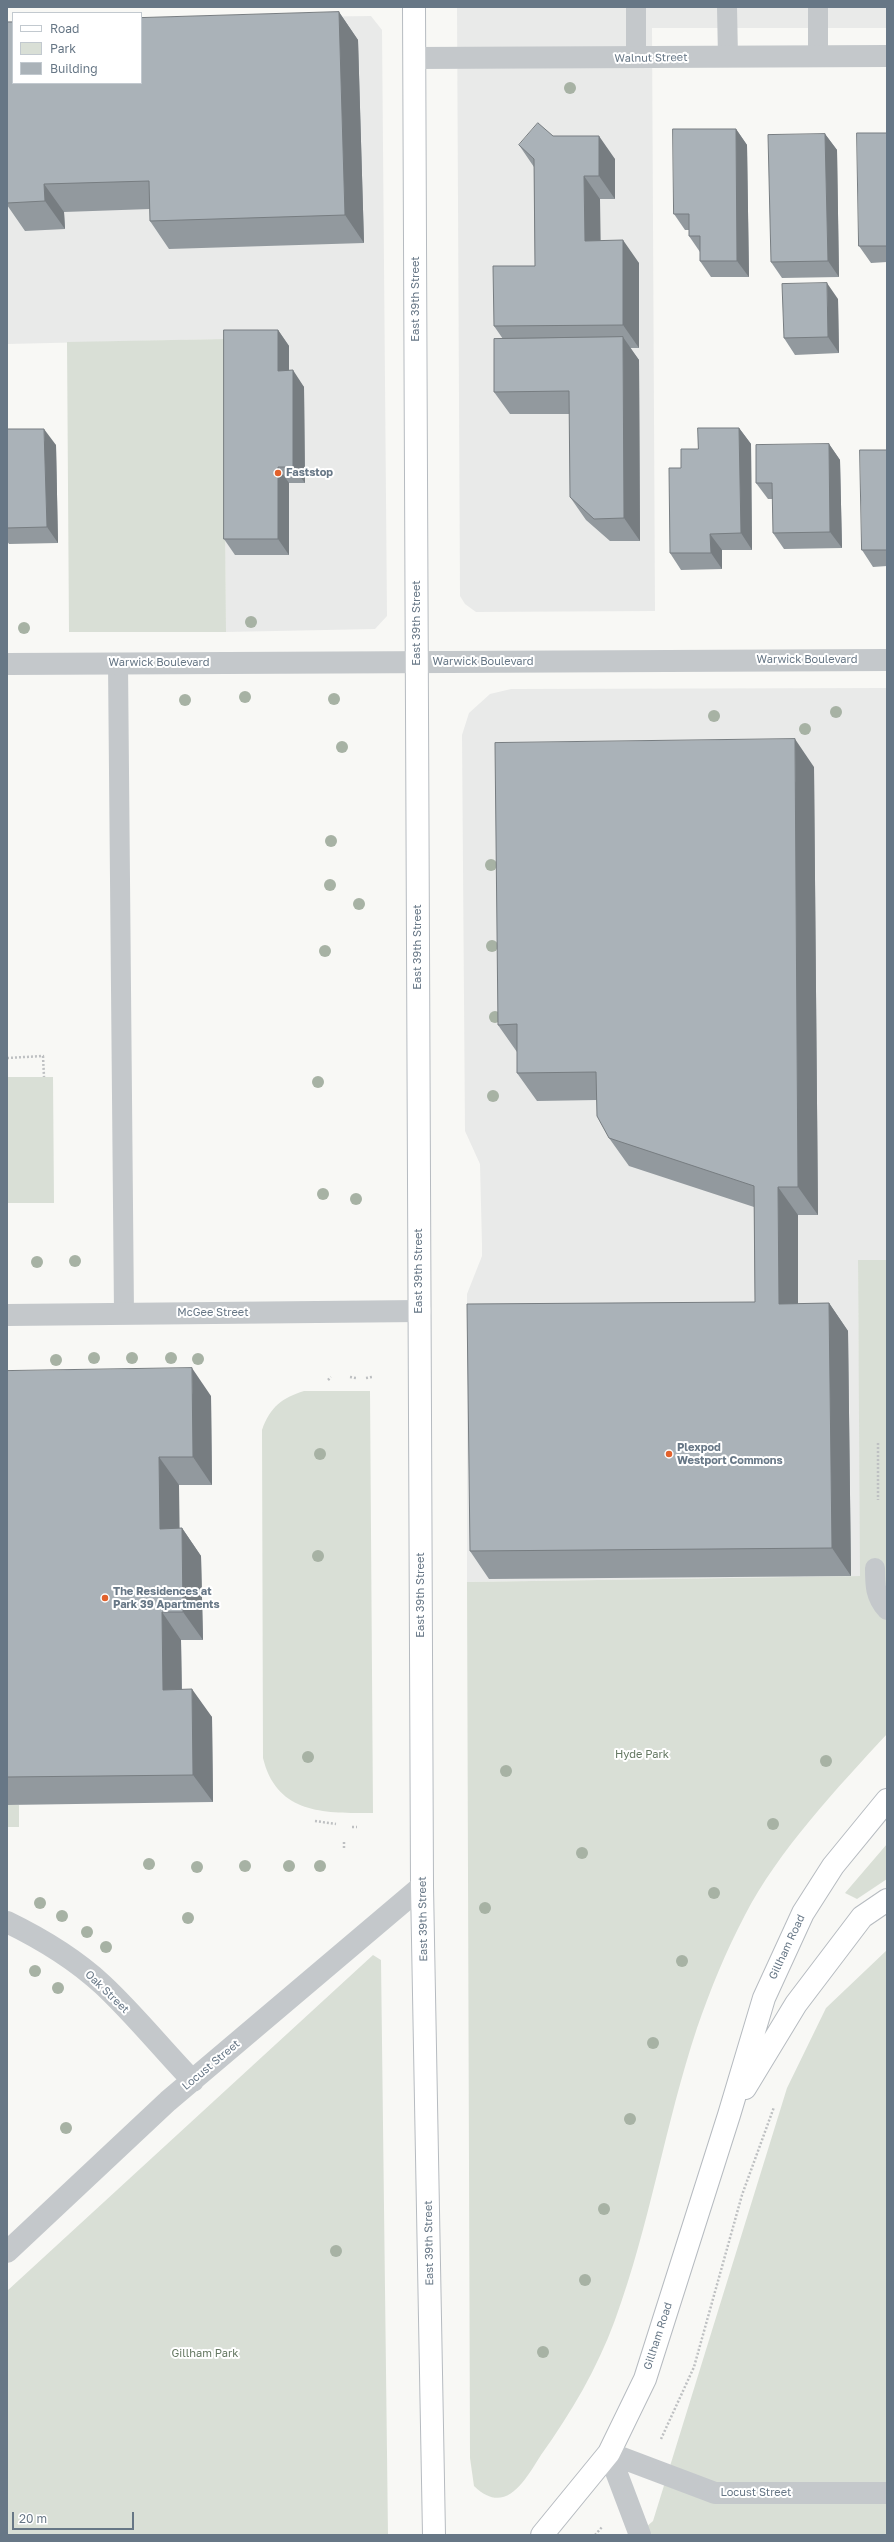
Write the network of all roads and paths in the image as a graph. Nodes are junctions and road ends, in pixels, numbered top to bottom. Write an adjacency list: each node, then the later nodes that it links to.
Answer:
1 (414, 7): 8 (main road, East 39th Street)
2 (636, 7): 9 (lane)
3 (727, 7): 7 (lane)
4 (818, 7): 5 (lane)
5 (818, 56): 6 (street, Walnut Street); 7 (street, Walnut Street)
6 (887, 56)
7 (728, 57): 9 (street, Walnut Street)
8 (415, 58): 9 (street, Walnut Street); 11 (main road, East 39th Street)
9 (636, 58)
10 (887, 660): 11 (street, Warwick Boulevard)
11 (417, 662): 12 (street, Warwick Boulevard); 16 (main road, East 39th Street)
12 (118, 663): 13 (street, Warwick Boulevard); 17 (lane)
13 (7, 664)
14 (7, 1058): 15 (path)
15 (44, 1077)
16 (420, 1311): 17 (street, McGee Street); 36 (main road, East 39th Street)
17 (124, 1314): 18 (street, McGee Street)
18 (7, 1315)
19 (331, 1377): 24 (path)
20 (372, 1377): 23 (path)
21 (350, 1378): 22 (path)
22 (356, 1378)
23 (366, 1378)
24 (328, 1380)
25 (878, 1443): 26 (path)
26 (878, 1500)
27 (875, 1568): 28 (lane)
28 (887, 1610)
29 (887, 1800): 41 (main road, Gillham Road)
30 (315, 1821): 31 (path)
31 (336, 1824)
32 (357, 1826): 33 (path)
33 (352, 1827)
34 (344, 1842): 35 (path)
35 (344, 1848)
36 (422, 1886): 39 (street, Locust Street); 47 (main road, East 39th Street)
37 (887, 1900): 41 (main road, Gillham Road)
38 (7, 1922): 39 (street, Oak Street)
39 (193, 2081): 42 (street, Locust Street)
40 (776, 2102): 44 (path)
41 (729, 2115): 43 (main road, Gillham Road)
42 (7, 2252)
43 (609, 2453): 44 (street, Locust Street); 46 (street); 48 (main road, Gillham Road)
44 (646, 2467): 45 (street, Locust Street)
45 (887, 2493)
46 (626, 2499): 49 (path); 50 (street)
47 (434, 2535)
48 (542, 2535)
49 (595, 2535)
50 (640, 2535)

